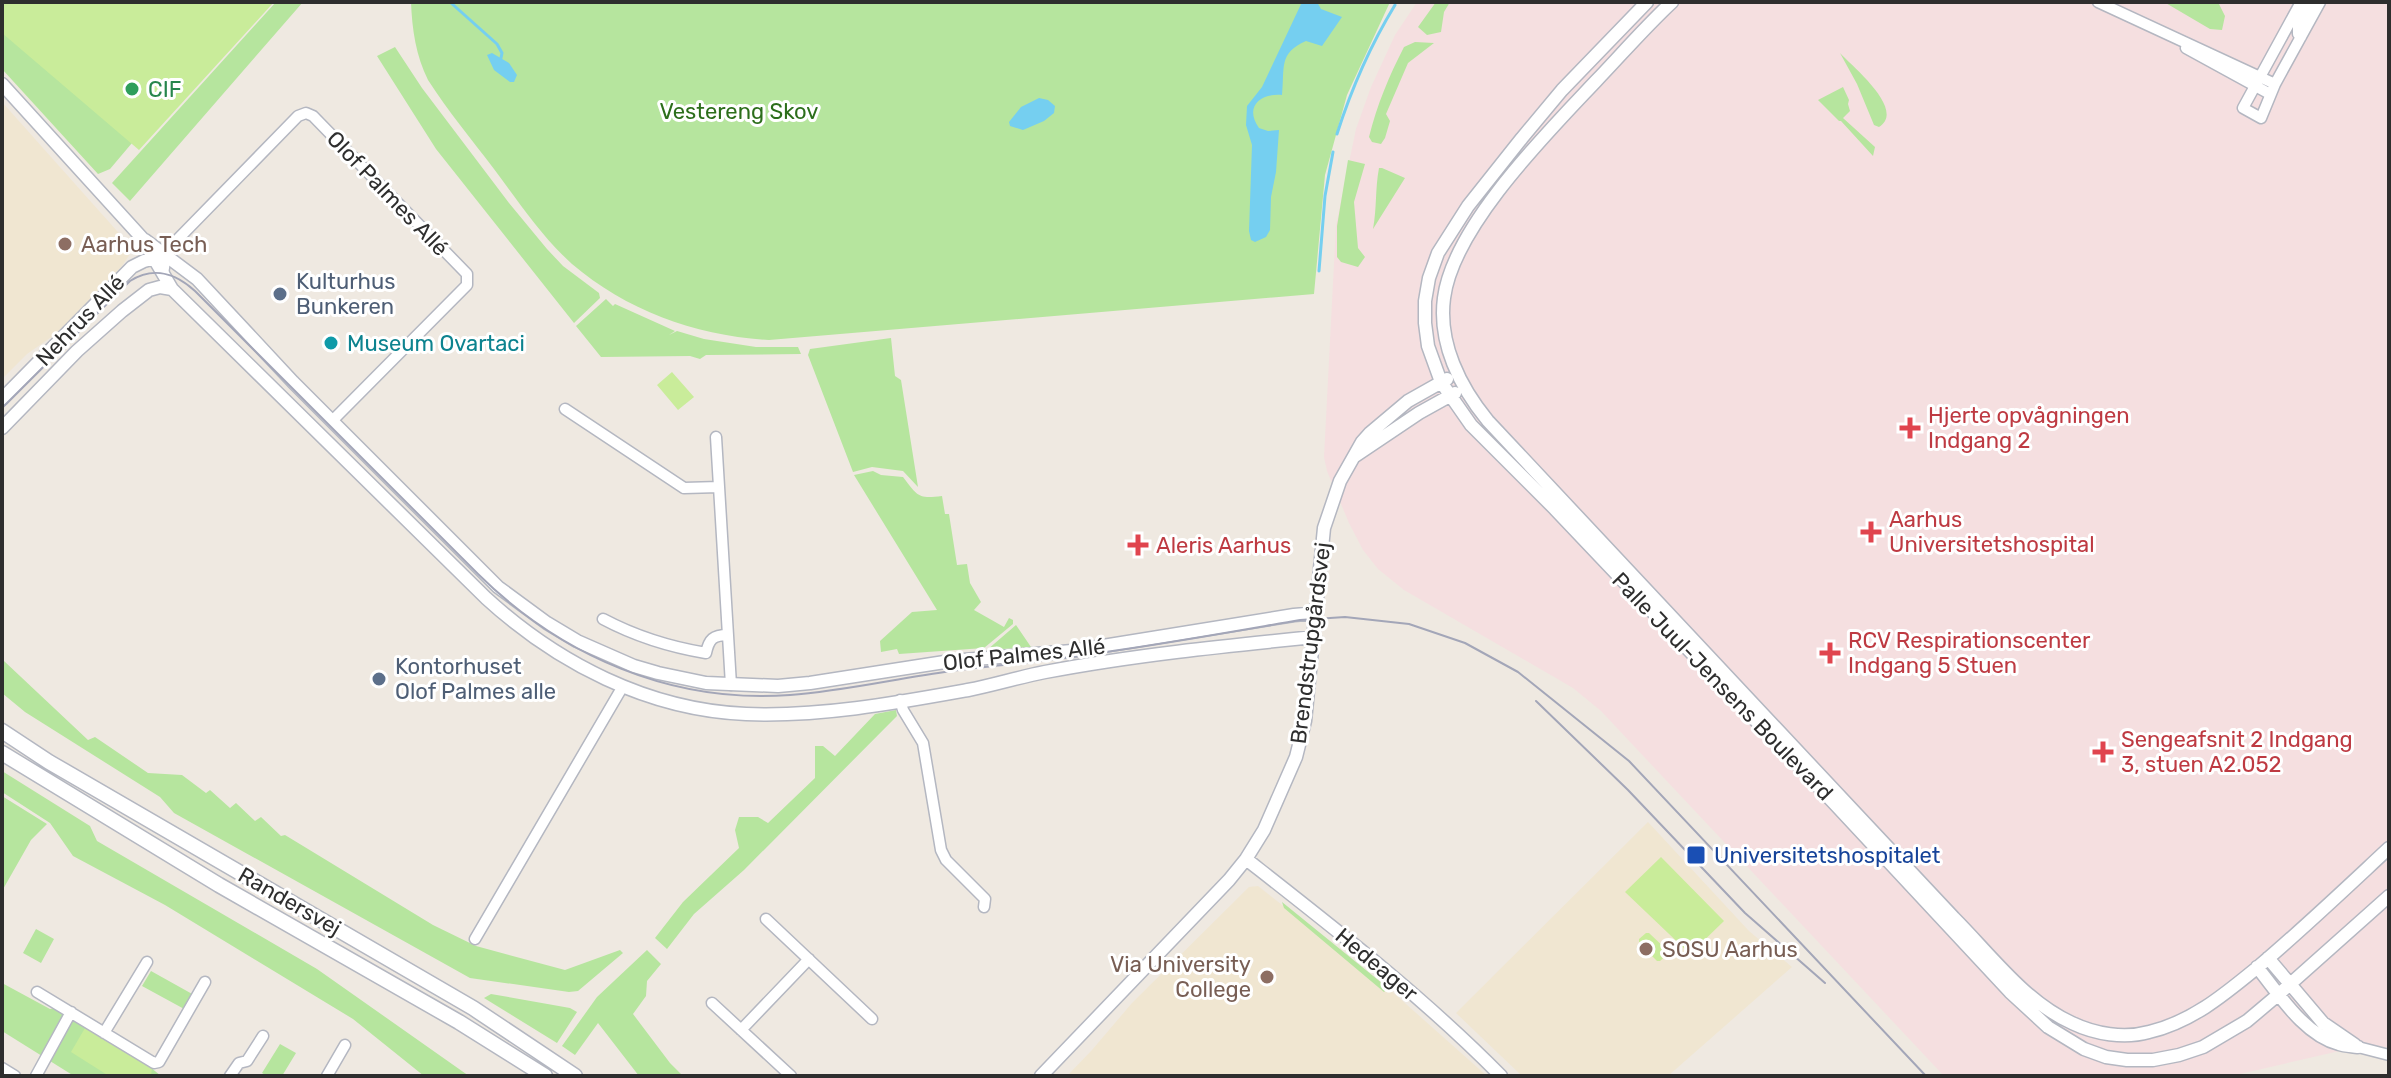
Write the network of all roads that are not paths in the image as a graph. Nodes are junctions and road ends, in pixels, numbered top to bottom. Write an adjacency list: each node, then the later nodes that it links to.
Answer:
1 (1647, 2): 14 (street, Palle Juul-Jensens Boulevard)
2 (1672, 2): 14 (street)
3 (2098, 2): 9 (street)
4 (2301, 2): 8 (street)
5 (2309, 2): 7 (street)
6 (2320, 2): 7 (street)
7 (2300, 33): 8 (street); 11 (street)
8 (2283, 36): 9 (street)
9 (2258, 81): 11 (street); 11 (street)
10 (2, 84): 12 (street, Olof Palmes Allé)
11 (2273, 89)
12 (160, 257): 13 (street, Olof Palmes Allé); 15 (street, Nehrus Allé); 17 (street, Olof Palmes Allé); 17 (street, Olof Palmes Allé)
13 (172, 289): 18 (street, Nehrus Allé); 27 (street, Olof Palmes Allé)
14 (1450, 389): 20 (street, Brendstrupgårdsvej); 20 (street, Brendstrupgårdsvej); 40 (street, Palle Juul-Jensens Boulevard); 44 (street, Palle Juul-Jensens Boulevard)
15 (2, 399)
16 (565, 409): 21 (street)
17 (332, 421): 26 (street, Olof Palmes Allé)
18 (2, 428)
19 (716, 437): 21 (street)
20 (1353, 458): 22 (street, Brendstrupgårdsvej)
21 (719, 487): 24 (street)
22 (1317, 613): 25 (street, Brendstrupgårdsvej); 26 (street, Olof Palmes Allé)
23 (603, 619): 24 (street)
24 (728, 635): 26 (street)
25 (1315, 637): 28 (street, Olof Palmes Allé); 32 (street, Brendstrupgårdsvej)
26 (731, 685)
27 (623, 686): 28 (street, Olof Palmes Allé); 36 (street)
28 (900, 700): 34 (street)
29 (2, 731): 60 (main road, Randersvej)
30 (2, 753): 59 (main road, Randersvej)
31 (2389, 848): 37 (street, Palle Juul-Jensens Boulevard)
32 (1246, 859): 62 (street, Brendstrupgårdsvej); 63 (street, Hedeager)
33 (2389, 896): 42 (street, Palle Juul-Jensens Boulevard)
34 (984, 907)
35 (766, 919): 38 (street)
36 (475, 939)
37 (2268, 958): 40 (street, Palle Juul-Jensens Boulevard); 42 (street)
38 (809, 959): 47 (street); 48 (street)
39 (147, 962): 49 (street)
40 (2257, 967): 44 (street)
41 (205, 982): 49 (street)
42 (2290, 985): 44 (street, Palle Juul-Jensens Boulevard); 52 (street)
43 (37, 992): 46 (street)
44 (2279, 994): 52 (street)
45 (712, 1003): 48 (street)
46 (71, 1012): 49 (street); 56 (street)
47 (872, 1019)
48 (741, 1030): 61 (street)
49 (104, 1033)
50 (263, 1036): 57 (street)
51 (345, 1045): 58 (street)
52 (2358, 1047): 53 (street)
53 (2389, 1055)
54 (2, 1068): 55 (street)
55 (15, 1076)
56 (36, 1076)
57 (230, 1076)
58 (327, 1076)
59 (545, 1076)
60 (575, 1076)
61 (791, 1076)
62 (1041, 1076)
63 (1501, 1076)

